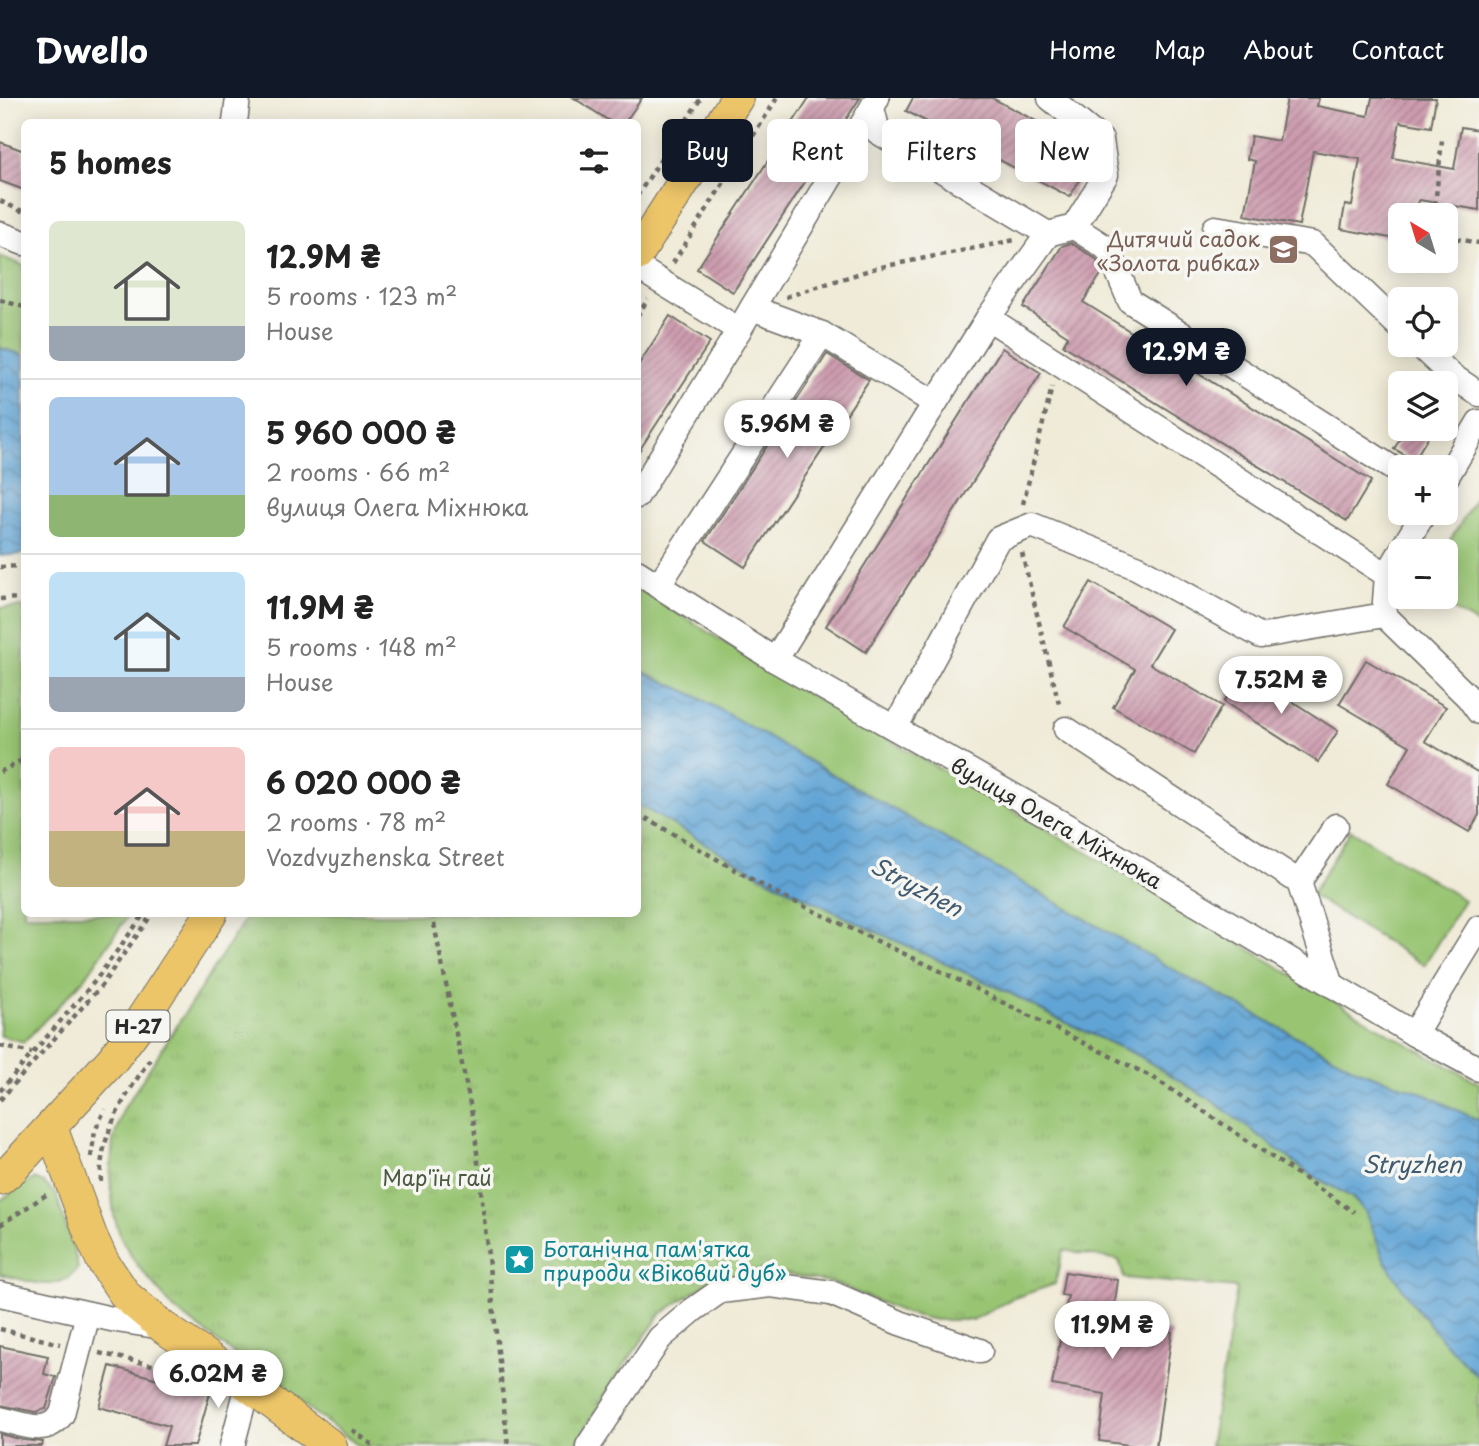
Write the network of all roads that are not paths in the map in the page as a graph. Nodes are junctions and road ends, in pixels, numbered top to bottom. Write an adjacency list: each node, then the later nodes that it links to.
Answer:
1 (239, 98): 5 (street)
2 (737, 98): 11 (main road)
3 (1050, 98): 6 (street)
4 (875, 103): 9 (street); 13 (street)
5 (236, 119)
6 (1074, 227): 9 (street); 23 (street)
7 (1215, 229): 14 (street)
8 (0, 234): 10 (street)
9 (1048, 234): 15 (street)
10 (21, 242)
11 (641, 249)
12 (641, 269): 16 (street)
13 (752, 307): 16 (street); 17 (street)
14 (1388, 316)
15 (988, 318): 20 (street); 26 (street)
16 (738, 330): 24 (street)
17 (822, 334): 20 (street); 27 (street)
18 (1432, 357): 19 (street)
19 (1479, 394)
20 (935, 403): 29 (street)
21 (1479, 422): 22 (street)
22 (1458, 458)
23 (1388, 465)
24 (641, 489)
25 (641, 575): 27 (street, вулиця Олега Міхнюка)
26 (1387, 575): 28 (street)
27 (658, 586): 29 (street, вулиця Олега Міхнюка)
28 (1384, 615): 30 (street); 31 (street)
29 (775, 660): 31 (street, вулиця Олега Міхнюка)
30 (1479, 712)
31 (895, 728): 37 (street, вулиця Олега Міхнюка)
32 (1066, 729): 34 (street)
33 (1336, 825): 34 (street)
34 (1299, 883): 37 (street)
35 (209, 917): 40 (main road, Н-27)
36 (1479, 928): 38 (street)
37 (1332, 985): 38 (street, вулиця Олега Міхнюка)
38 (1414, 1034): 39 (street, вулиця Олега Міхнюка)
39 (1479, 1069)
40 (51, 1127): 41 (main road, Н-27); 42 (main road)
41 (4, 1170): 42 (main road)
42 (76, 1194): 45 (main road)
43 (0, 1294): 44 (street)
44 (88, 1314): 45 (street); 48 (street)
45 (163, 1328): 47 (main road)
46 (980, 1351): 51 (street)
47 (248, 1385): 49 (main road); 50 (street)
48 (0, 1419)
49 (336, 1434)
50 (232, 1446)
51 (588, 1446)

